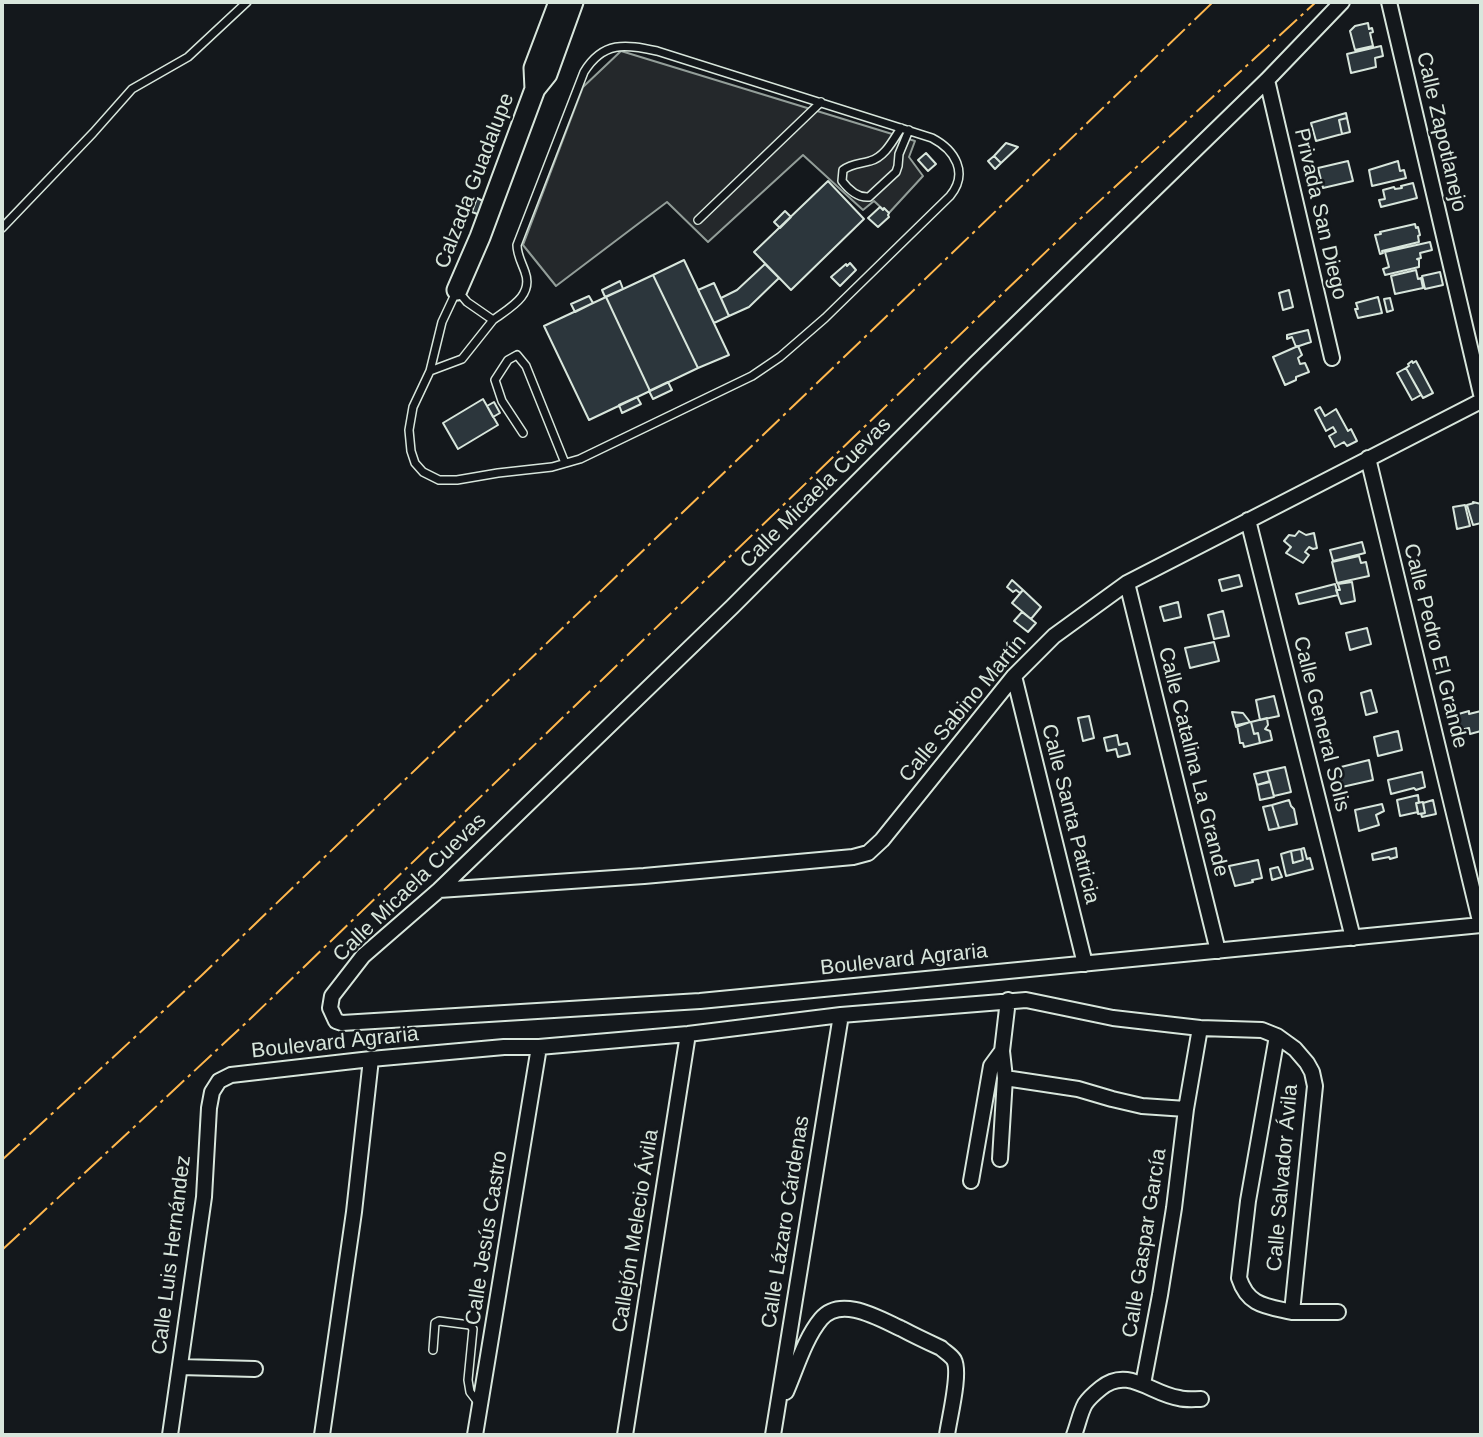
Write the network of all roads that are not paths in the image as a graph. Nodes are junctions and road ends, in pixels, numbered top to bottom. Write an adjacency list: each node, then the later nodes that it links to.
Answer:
1 (247, 2): 11 (lane)
2 (559, 2): 7 (street, Calzada Guadalupe)
3 (573, 2): 7 (street, Calzada Guadalupe)
4 (1342, 2): 6 (street, Calle Micaela Cuevas)
5 (1389, 2): 16 (street, Calle Zapotlanejo)
6 (1267, 80): 14 (street, Privada San Diego); 24 (street, Calle Micaela Cuevas)
7 (535, 89): 12 (street, Calzada Guadalupe)
8 (821, 102): 9 (lane); 10 (lane); 13 (lane)
9 (905, 129): 9 (lane); 20 (lane)
10 (698, 220)
11 (2, 228)
12 (457, 290): 13 (lane); 15 (lane)
13 (493, 320): 15 (lane)
14 (1332, 358)
15 (430, 371): 20 (lane)
16 (1481, 394)
17 (1481, 401): 19 (street, Calle Sabino Martín)
18 (523, 433): 20 (lane)
19 (1368, 458): 21 (street, Calle Sabino Martín); 25 (street, Calle Pedro El Grande)
20 (565, 463)
21 (1248, 520): 22 (street, Calle Sabino Martín); 26 (street, Calle General Solis)
22 (1127, 583): 23 (street, Calle Sabino Martín); 27 (street, Calle Catalina La Grande)
23 (1014, 676): 24 (street, Calle Sabino Martín); 28 (street, Calle Santa Patricia)
24 (439, 890): 31 (street, Calle Micaela Cuevas)
25 (1481, 925): 26 (street, Boulevard Agraria)
26 (1353, 938): 27 (street, Boulevard Agraria)
27 (1218, 951): 28 (street, Boulevard Agraria)
28 (1085, 964): 31 (street, Boulevard Agraria)
29 (1008, 1000): 30 (street, Calle Salvador Ávila); 32 (street, Calle Salvador Ávila); 36 (street)
30 (841, 1015): 33 (street, Boulevard Agraria); 51 (street, Calle Lázaro Cárdenas)
31 (332, 1016)
32 (1200, 1028): 34 (street, Calle Salvador Ávila); 40 (street, Calle Gaspar García)
33 (688, 1034): 35 (street, Boulevard Agraria); 55 (street, Callejón Melecio Ávila)
34 (1277, 1036): 43 (street, Calle Salvador Ávila); 43 (street)
35 (539, 1047): 37 (street, Boulevard Agraria); 50 (street, Calle Jesús Castro)
36 (1002, 1051): 38 (street); 42 (street)
37 (371, 1059): 39 (street, Boulevard Agraria); 53 (street)
38 (1005, 1078): 40 (street); 41 (street)
39 (219, 1081): 46 (street, Calle Luis Hernández)
40 (1186, 1109): 48 (street, Calle Gaspar García)
41 (1000, 1159)
42 (971, 1181)
43 (1292, 1312): 44 (street)
44 (1338, 1312)
45 (433, 1350): 50 (lane)
46 (180, 1367): 47 (street); 52 (street, Calle Luis Hernández)
47 (255, 1369)
48 (1143, 1384): 49 (street); 58 (street)
49 (1201, 1399)
50 (480, 1405): 54 (street, Calle Jesús Castro)
51 (777, 1412): 56 (street, Calle Lázaro Cárdenas); 57 (street)
52 (170, 1435)
53 (322, 1435)
54 (475, 1435)
55 (625, 1435)
56 (773, 1435)
57 (947, 1435)
58 (1074, 1435)

